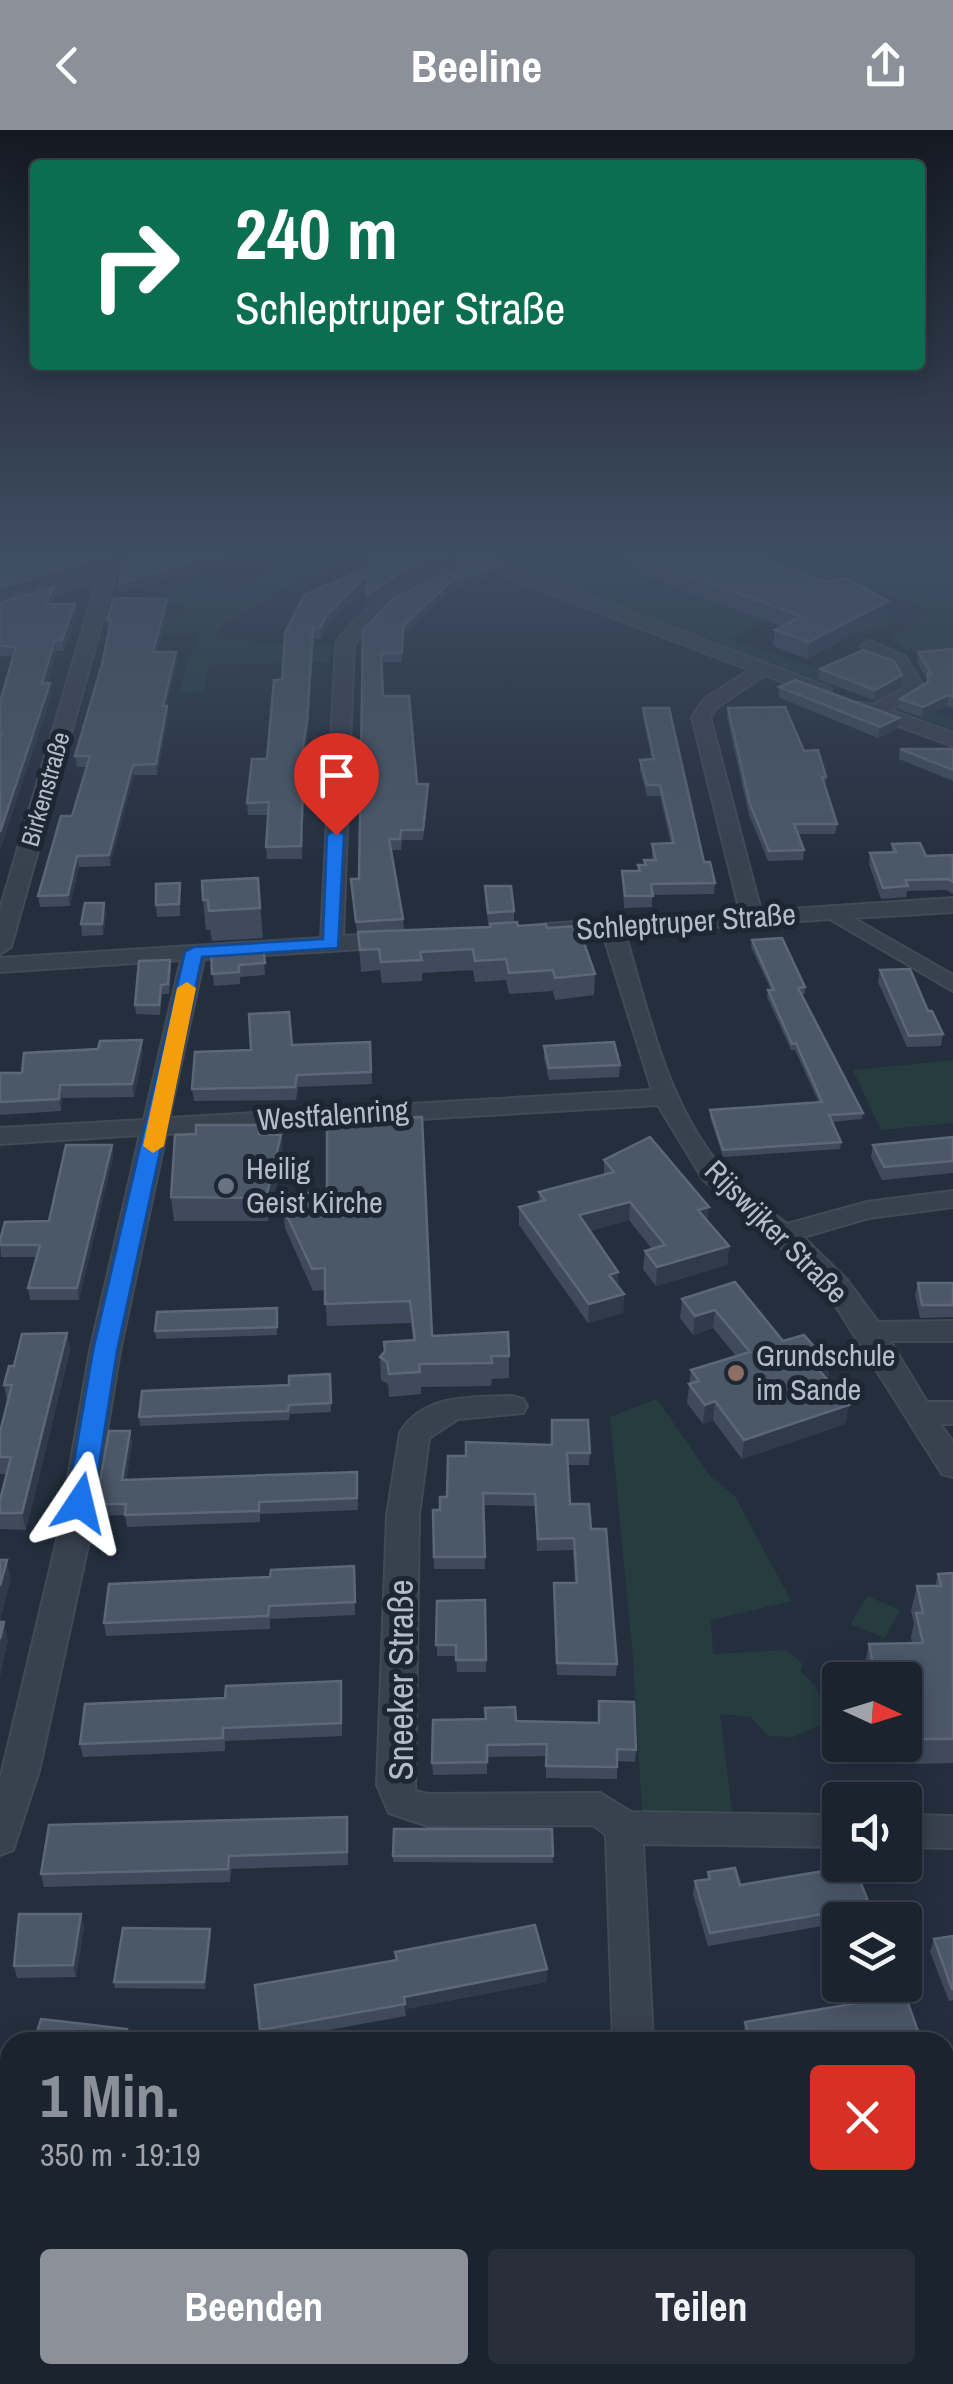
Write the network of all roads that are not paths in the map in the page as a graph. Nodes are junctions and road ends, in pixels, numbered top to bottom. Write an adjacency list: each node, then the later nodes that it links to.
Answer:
1 (83, 659): 15 (street, Birkenstraße)
2 (344, 659): 14 (street)
3 (737, 659): 5 (street)
4 (897, 659): 7 (street)
5 (763, 669): 6 (street); 10 (street)
6 (837, 697)
7 (953, 740)
8 (953, 905): 9 (street, Schleptruper Straße)
9 (836, 912): 10 (street, Schleptruper Straße); 18 (street)
10 (752, 917): 11 (street, Schleptruper Straße)
11 (612, 926): 12 (street, Schleptruper Straße); 19 (street, Rijswijker Straße)
12 (519, 932)
13 (425, 938): 14 (street)
14 (332, 944): 16 (street)
15 (0, 947)
16 (194, 952): 17 (street); 20 (street)
17 (0, 965)
18 (953, 984)
19 (667, 1097): 20 (street, Westfalenring); 23 (street, Rijswijker Straße)
20 (158, 1126): 21 (street, Westfalenring); 34 (street)
21 (0, 1136)
22 (953, 1199): 23 (street)
23 (784, 1234): 25 (street, Rijswijker Straße)
24 (953, 1331): 25 (street)
25 (872, 1332): 27 (street, Rijswijker Straße)
26 (512, 1406): 30 (street, Sneeker Straße)
27 (918, 1413): 28 (street); 29 (street, Rijswijker Straße)
28 (953, 1413)
29 (953, 1466)
30 (624, 1828): 31 (street); 35 (street)
31 (822, 1830)
32 (922, 1831): 33 (street)
33 (953, 1832)
34 (0, 1839)
35 (633, 2032)

